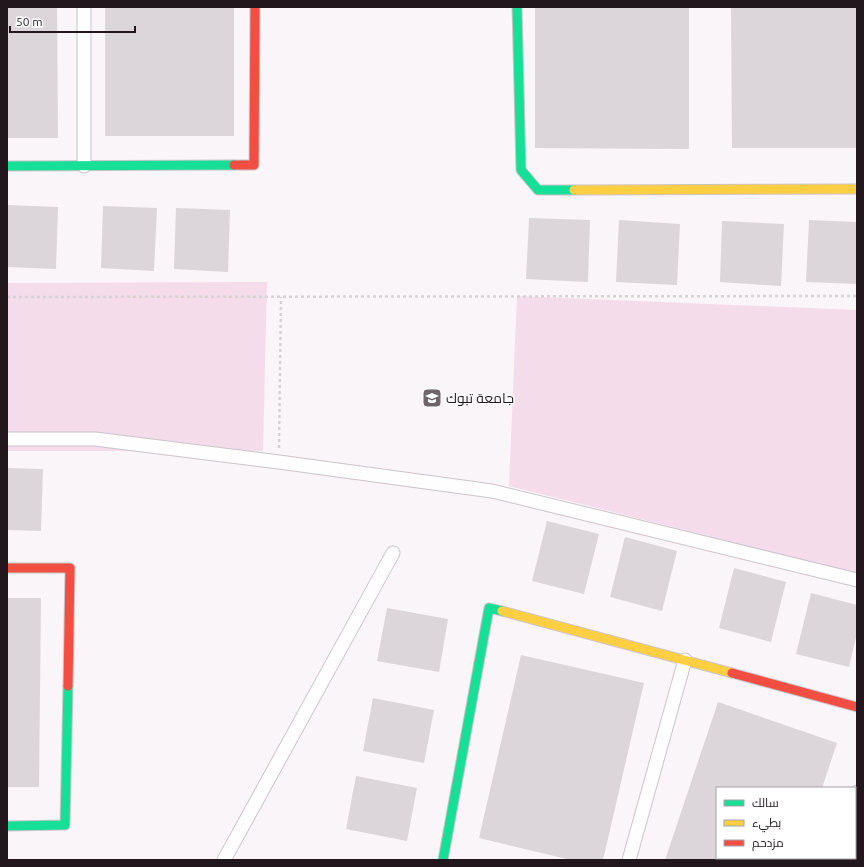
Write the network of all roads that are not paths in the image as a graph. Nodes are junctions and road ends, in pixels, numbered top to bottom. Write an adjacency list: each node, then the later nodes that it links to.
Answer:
1 (84, 7): 5 (street)
2 (255, 7): 5 (street)
3 (518, 7): 6 (street)
4 (7, 166): 5 (street)
5 (84, 166)
6 (857, 189)
7 (7, 439): 10 (street)
8 (393, 553): 14 (street)
9 (7, 568): 13 (street)
10 (857, 580)
11 (685, 660): 12 (street); 15 (street); 16 (street)
12 (857, 707)
13 (7, 826)
14 (224, 860)
15 (444, 860)
16 (629, 860)

